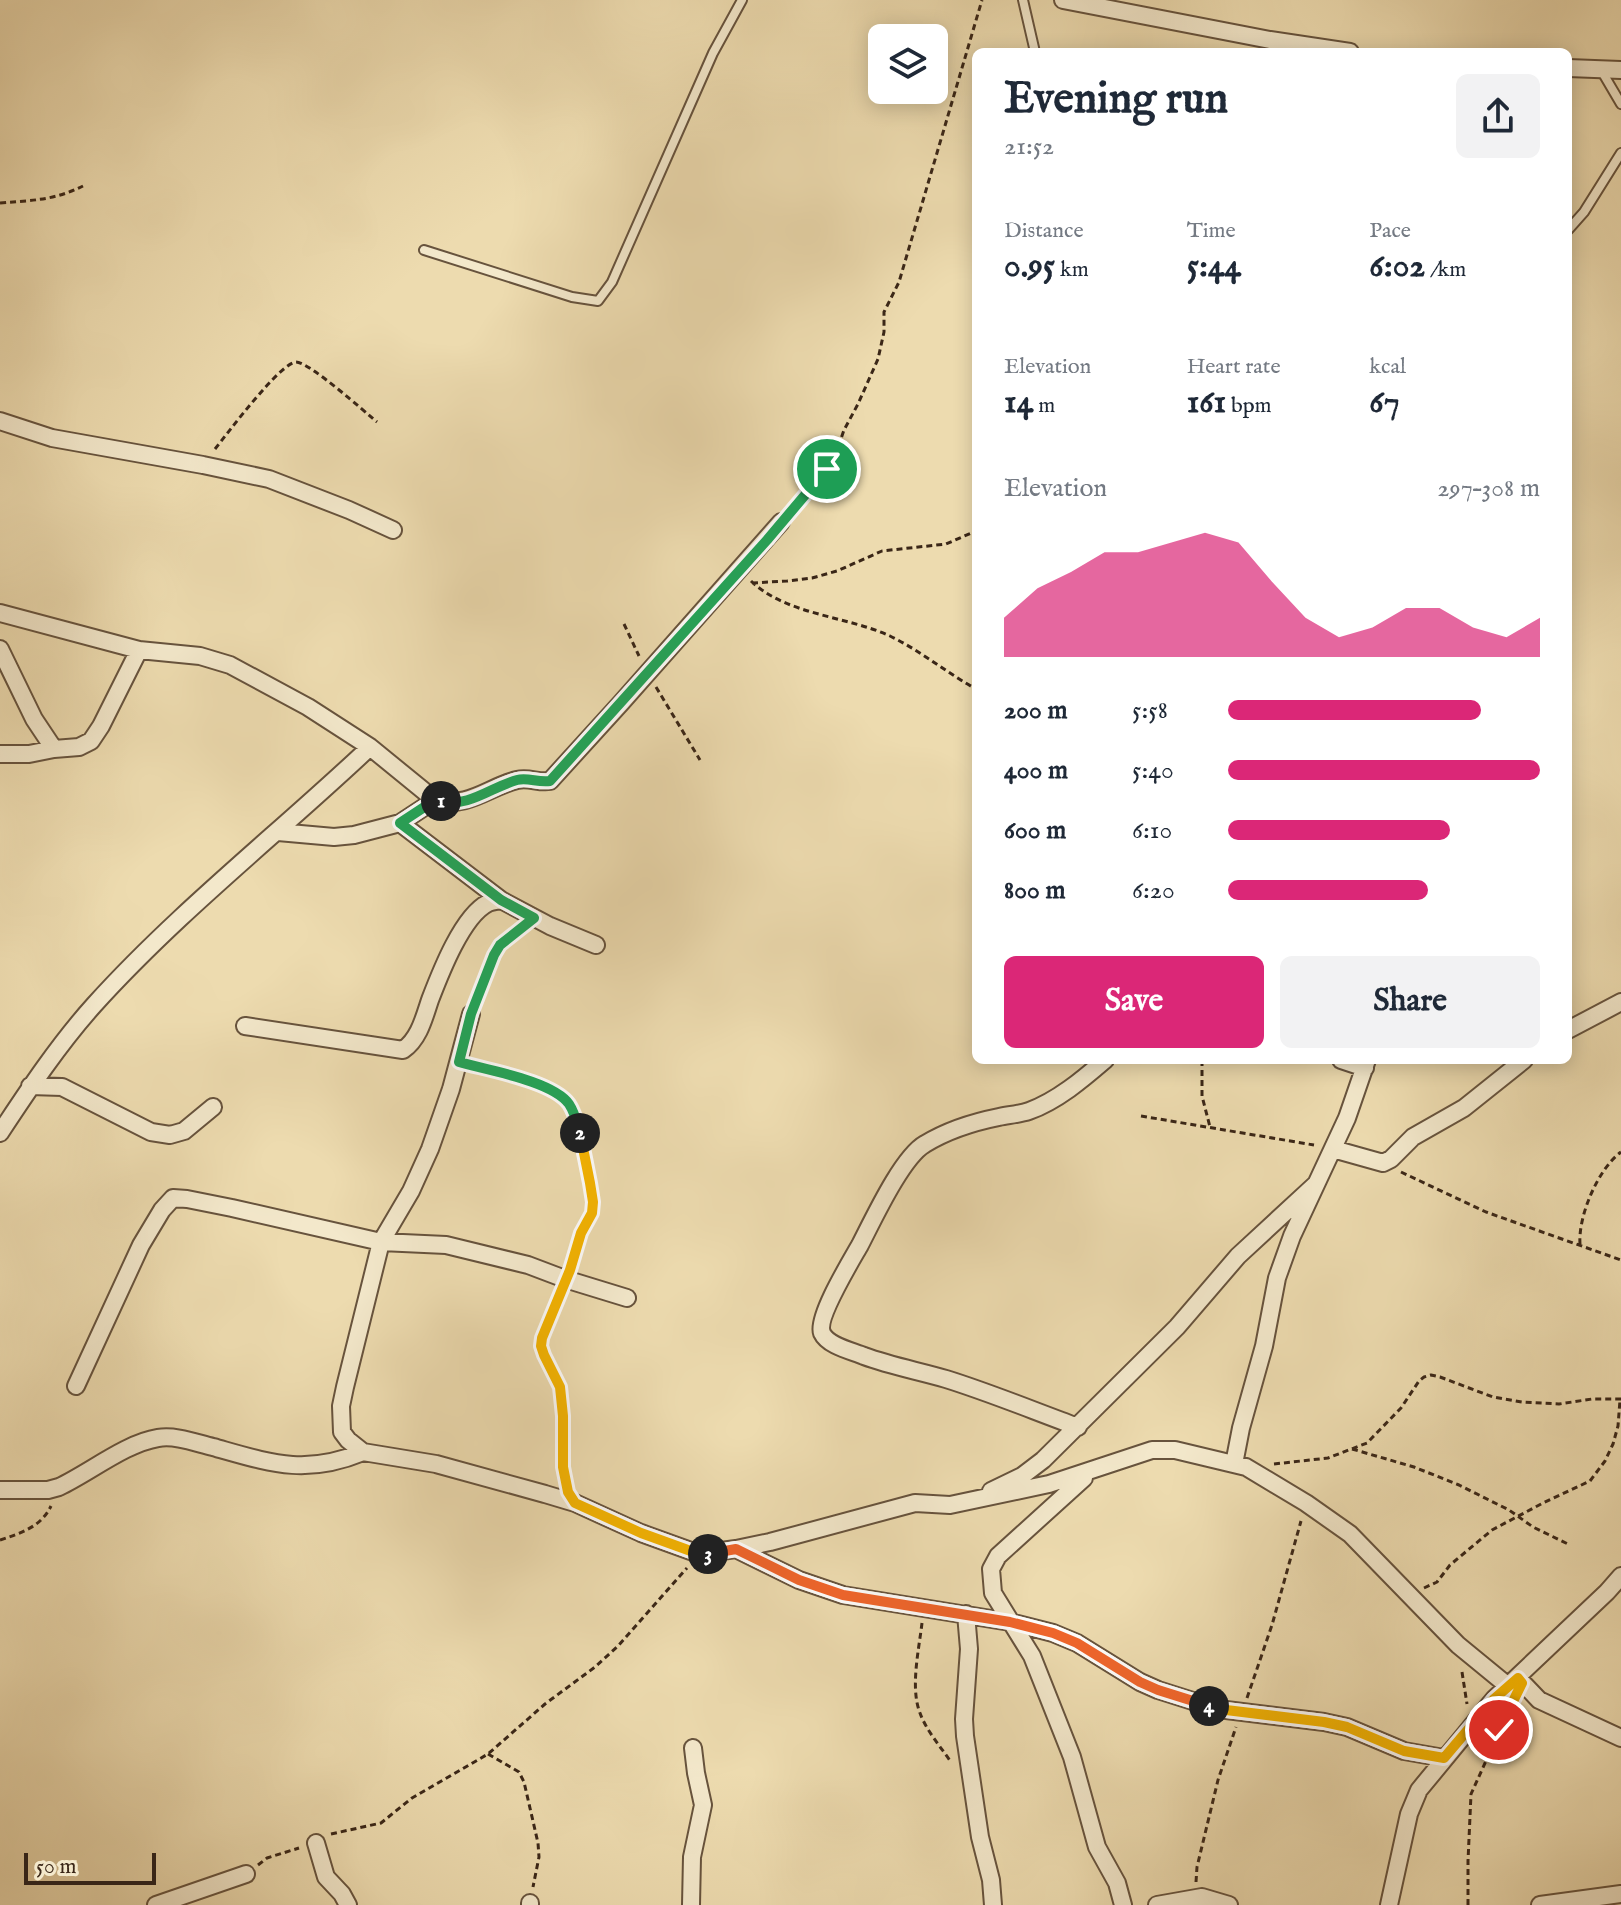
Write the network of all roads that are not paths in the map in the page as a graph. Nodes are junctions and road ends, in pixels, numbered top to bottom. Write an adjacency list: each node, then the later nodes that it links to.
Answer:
1 (742, 0): 12 (lane)
2 (1023, 0): 4 (lane)
3 (1063, 0): 5 (street)
4 (1034, 48)
5 (1323, 48)
6 (1572, 68): 7 (street)
7 (1601, 70): 8 (street); 9 (lane)
8 (1621, 70)
9 (1621, 104)
10 (1621, 153): 11 (lane)
11 (1572, 225)
12 (424, 250)
13 (0, 421): 15 (street)
14 (781, 522): 22 (street)
15 (393, 530)
16 (0, 613): 18 (street)
17 (0, 649): 20 (street)
18 (139, 650): 19 (street); 20 (street)
19 (370, 747): 22 (street); 24 (street)
20 (54, 749): 21 (street)
21 (0, 754)
22 (435, 800): 23 (street)
23 (400, 823): 24 (street); 25 (street)
24 (278, 832): 34 (street)
25 (501, 900): 26 (street); 29 (street)
26 (596, 945)
27 (1621, 1002): 30 (street)
28 (471, 1014): 39 (street)
29 (245, 1026)
30 (1572, 1028)
31 (1100, 1064): 42 (street)
32 (1366, 1064): 37 (street)
33 (1519, 1064): 37 (street)
34 (30, 1086): 35 (street); 36 (street)
35 (213, 1107)
36 (0, 1133)
37 (1333, 1149): 38 (street)
38 (1316, 1184): 42 (street); 44 (street)
39 (381, 1242): 40 (street); 41 (street); 43 (street)
40 (627, 1298)
41 (76, 1386)
42 (1078, 1427): 47 (street)
43 (363, 1452): 46 (street); 48 (street)
44 (1240, 1465): 45 (street); 52 (street)
45 (1091, 1471): 47 (street); 51 (street)
46 (0, 1490)
47 (969, 1501): 48 (street)
48 (736, 1549): 50 (street)
49 (1621, 1576): 52 (street)
50 (966, 1614): 51 (street); 62 (street)
51 (1010, 1622): 55 (street); 63 (street)
52 (1516, 1682): 53 (street); 55 (street)
53 (1621, 1738)
54 (693, 1748): 61 (street)
55 (1444, 1758): 66 (street)
56 (316, 1843): 60 (street)
57 (246, 1874): 59 (street)
58 (1621, 1894): 67 (street)
59 (156, 1905)
60 (348, 1905)
61 (691, 1905)
62 (993, 1905)
63 (1123, 1905)
64 (1157, 1905): 65 (street)
65 (1229, 1905)
66 (1389, 1905)
67 (1540, 1905)

